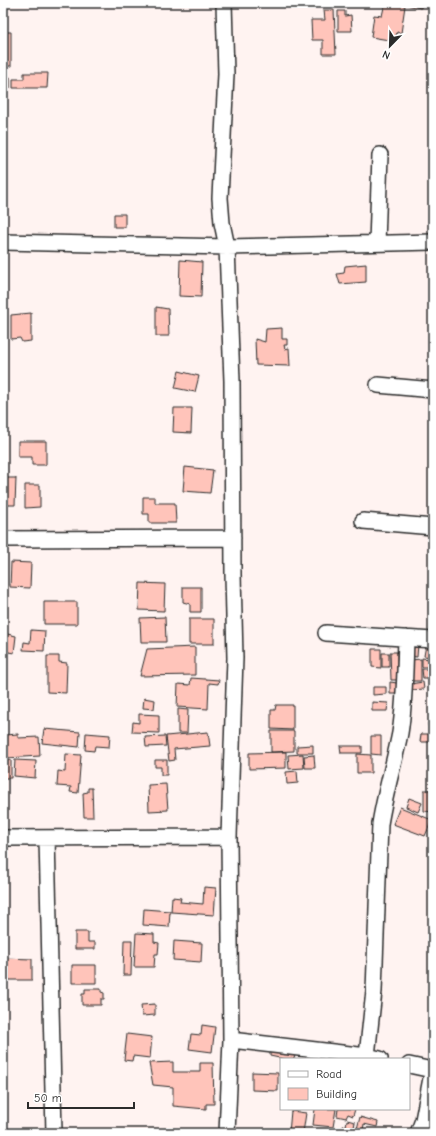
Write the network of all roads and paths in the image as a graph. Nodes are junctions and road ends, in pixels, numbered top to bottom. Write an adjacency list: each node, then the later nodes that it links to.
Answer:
1 (224, 3): 6 (street)
2 (380, 155): 4 (street)
3 (3, 242): 6 (street)
4 (378, 242): 5 (street); 6 (street)
5 (433, 242)
6 (227, 247): 11 (street)
7 (378, 386): 8 (street)
8 (433, 390)
9 (363, 521): 10 (street)
10 (433, 527)
11 (233, 538): 12 (street); 16 (street)
12 (3, 539)
13 (326, 633): 14 (street)
14 (406, 638): 15 (street); 20 (street)
15 (433, 640)
16 (229, 837): 18 (street); 19 (street)
17 (3, 838): 18 (street)
18 (47, 838): 24 (street)
19 (231, 1040): 20 (street); 25 (street)
20 (374, 1058)
21 (410, 1065): 22 (street)
22 (433, 1069): 23 (street)
23 (425, 1125)
24 (54, 1133)
25 (227, 1133)

